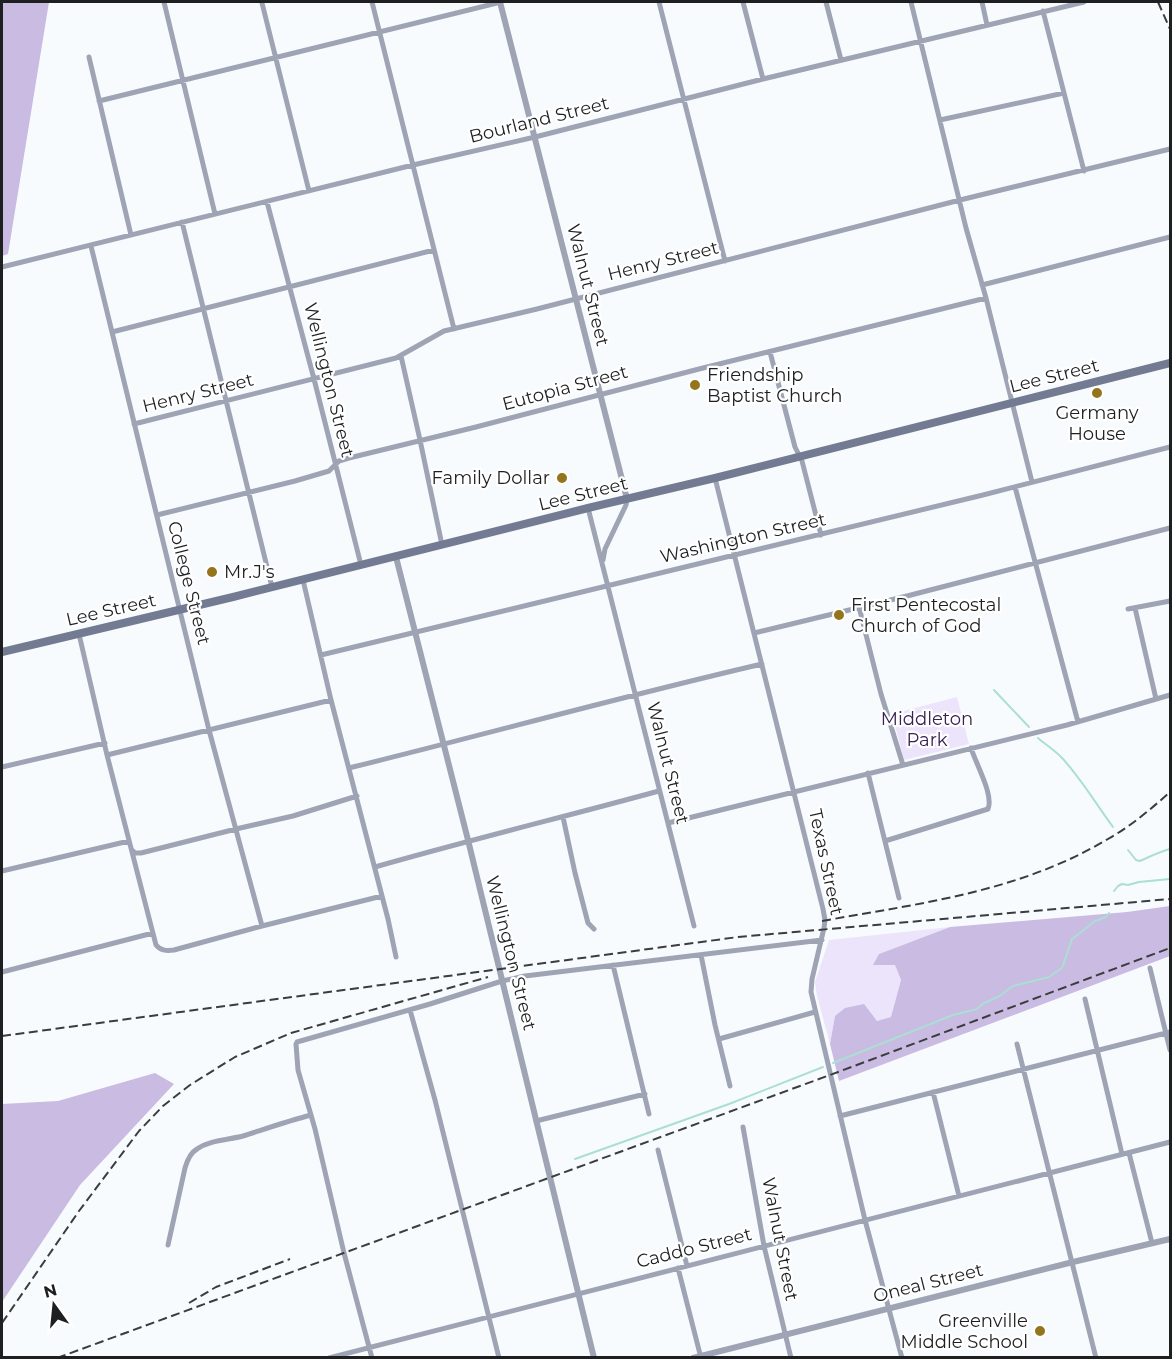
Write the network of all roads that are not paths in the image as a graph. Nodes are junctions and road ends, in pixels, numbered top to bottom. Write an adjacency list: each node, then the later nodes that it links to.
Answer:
1 (164, 2): 19 (street)
2 (372, 2): 13 (street)
3 (500, 2): 13 (street); 24 (street, Walnut Street)
4 (659, 2): 21 (street)
5 (743, 2): 18 (street)
6 (826, 2): 17 (street)
7 (911, 2): 14 (street)
8 (982, 2): 12 (street)
9 (1084, 2): 11 (street, Bourland Street)
10 (262, 3): 16 (street)
11 (1043, 12): 12 (street, Bourland Street); 20 (street)
12 (987, 25): 14 (street, Bourland Street)
13 (380, 31): 16 (street); 26 (street)
14 (920, 41): 17 (street, Bourland Street); 23 (street)
15 (89, 57): 22 (street)
16 (276, 57): 19 (street); 28 (street)
17 (841, 60): 18 (street, Bourland Street)
18 (763, 79): 21 (street, Bourland Street)
19 (183, 80): 22 (street); 31 (street)
20 (1064, 93): 23 (street); 27 (street)
21 (684, 99): 24 (street, Bourland Street); 37 (street)
22 (99, 101): 33 (street)
23 (940, 120): 29 (street)
24 (535, 137): 26 (street, Bourland Street); 42 (street, Walnut Street)
25 (1170, 149): 27 (street, Henry Street)
26 (413, 165): 28 (street, Bourland Street); 36 (street)
27 (1084, 171): 29 (street, Henry Street)
28 (309, 191): 30 (street, Bourland Street)
29 (960, 201): 37 (street, Henry Street); 39 (street)
30 (267, 202): 31 (street, Bourland Street); 40 (street, Wellington Street)
31 (215, 214): 32 (street, Bourland Street)
32 (182, 222): 33 (street, Bourland Street); 43 (street)
33 (131, 235): 35 (street, Bourland Street)
34 (1170, 237): 39 (street)
35 (91, 246): 38 (street, Bourland Street); 45 (street, College Street)
36 (434, 250): 40 (street); 44 (street)
37 (725, 261): 42 (street, Henry Street)
38 (2, 267)
39 (982, 285): 41 (street)
40 (290, 287): 43 (street); 49 (street, Wellington Street)
41 (986, 298): 46 (street, Eutopia Street); 52 (street)
42 (576, 299): 44 (street, Henry Street); 50 (street, Walnut Street)
43 (204, 309): 45 (street); 51 (street)
44 (454, 329): 47 (street, Henry Street)
45 (112, 332): 53 (street, College Street)
46 (770, 352): 50 (street, Eutopia Street); 56 (street)
47 (401, 356): 49 (street, Henry Street); 54 (street)
48 (1170, 363): 52 (main road, Lee Street)
49 (314, 379): 51 (street, Henry Street); 57 (street, Wellington Street)
50 (599, 395): 54 (street, Eutopia Street); 62 (street, Walnut Street)
51 (226, 401): 53 (street, Henry Street); 61 (street)
52 (1012, 402): 56 (main road, Lee Street); 59 (street)
53 (134, 424): 64 (street, College Street)
54 (420, 440): 57 (street, Eutopia Street); 67 (street)
55 (1170, 447): 59 (street, Washington Street)
56 (799, 456): 58 (main road, Lee Street); 66 (street)
57 (335, 464): 61 (street, Eutopia Street); 71 (street, Wellington Street)
58 (715, 478): 62 (main road, Lee Street); 68 (street, Texas Street)
59 (1032, 482): 60 (street, Washington Street)
60 (1015, 487): 66 (street, Washington Street); 70 (street)
61 (248, 492): 64 (street, Eutopia Street); 75 (street)
62 (627, 499): 63 (main road, Lee Street); 72 (street, Walnut Street)
63 (588, 508): 67 (main road, Lee Street); 72 (street, Walnut Street)
64 (157, 515): 78 (street, College Street)
65 (1170, 528): 70 (street)
66 (821, 535): 68 (street, Washington Street)
67 (442, 545): 69 (main road, Lee Street)
68 (735, 555): 74 (street, Washington Street); 80 (street, Texas Street)
69 (396, 557): 71 (main road, Lee Street); 79 (street, Wellington Street)
70 (1035, 563): 77 (street); 89 (street)
71 (361, 566): 73 (main road, Lee Street)
72 (604, 574): 74 (street, Walnut Street)
73 (303, 580): 75 (main road, Lee Street); 83 (street)
74 (608, 586): 79 (street, Washington Street); 85 (street, Walnut Street)
75 (272, 587): 78 (main road, Lee Street)
76 (1170, 600): 87 (street)
77 (859, 607): 80 (street); 95 (street)
78 (179, 610): 81 (main road, Lee Street); 90 (street, College Street)
79 (414, 633): 83 (street, Washington Street); 92 (street, Wellington Street)
80 (754, 633): 84 (street, Texas Street)
81 (79, 634): 82 (main road, Lee Street); 91 (street)
82 (2, 652)
83 (321, 656): 88 (street)
84 (762, 664): 85 (street); 100 (street, Texas Street)
85 (635, 695): 92 (street); 99 (street, Walnut Street)
86 (1170, 695): 87 (street)
87 (1156, 699): 89 (street)
88 (331, 700): 90 (street); 97 (street)
89 (1078, 722): 93 (street)
90 (209, 730): 94 (street); 104 (street, College Street)
91 (105, 743): 94 (street); 96 (street)
92 (443, 745): 97 (street); 105 (street, Wellington Street)
93 (971, 748): 95 (street); 107 (street)
94 (107, 755): 106 (street)
95 (903, 765): 98 (street)
96 (2, 767)
97 (349, 768): 101 (street)
98 (868, 773): 100 (street); 107 (street)
99 (659, 791): 102 (street); 103 (street, Walnut Street)
100 (795, 792): 103 (street); 117 (street, Texas Street)
101 (357, 796): 104 (street); 109 (street)
102 (563, 817): 105 (street); 115 (street)
103 (668, 823): 114 (street, Walnut Street)
104 (236, 829): 108 (street); 113 (street, College Street)
105 (468, 840): 109 (street); 123 (street, Wellington Street)
106 (129, 841): 108 (street); 110 (street)
107 (885, 841): 112 (street)
108 (132, 850): 116 (street)
109 (375, 867): 111 (street)
110 (2, 871)
111 (382, 896): 113 (street); 119 (street)
112 (899, 898)
113 (262, 926): 116 (street)
114 (694, 926)
115 (594, 929)
116 (153, 933): 122 (street)
117 (822, 940): 118 (street); 126 (street, Texas Street)
118 (701, 955): 120 (street); 128 (street)
119 (396, 957)
120 (613, 965): 123 (street); 135 (street)
121 (1150, 968): 127 (street)
122 (2, 972)
123 (502, 981): 125 (street); 139 (street, Wellington Street)
124 (1084, 999): 130 (street)
125 (410, 1010): 137 (street); 156 (street)
126 (815, 1012): 128 (street); 138 (street, Texas Street)
127 (1168, 1032): 130 (street); 131 (street)
128 (719, 1039): 133 (street)
129 (1017, 1044): 132 (street)
130 (1096, 1050): 132 (street); 143 (street)
131 (1170, 1050)
132 (1023, 1069): 134 (street); 144 (street)
133 (730, 1086)
134 (933, 1092): 138 (street); 145 (street)
135 (645, 1094): 136 (street); 139 (street)
136 (649, 1114)
137 (311, 1115): 149 (street); 158 (street)
138 (840, 1116): 146 (street, Texas Street)
139 (536, 1121): 154 (street, Wellington Street)
140 (743, 1126): 150 (street, Walnut Street)
141 (1170, 1142): 143 (street, Caddo Street)
142 (658, 1150): 152 (street)
143 (1126, 1153): 144 (street, Caddo Street); 148 (street)
144 (1049, 1173): 145 (street, Caddo Street); 151 (street)
145 (959, 1196): 146 (street, Caddo Street)
146 (865, 1220): 150 (street, Caddo Street); 155 (street, Texas Street)
147 (1170, 1239): 148 (street, Oneal Street)
148 (1152, 1244): 151 (street, Oneal Street)
149 (168, 1245)
150 (764, 1246): 152 (street, Caddo Street); 157 (street, Walnut Street)
151 (1073, 1262): 155 (street, Oneal Street); 167 (street)
152 (687, 1266): 153 (street, Caddo Street)
153 (678, 1268): 154 (street, Caddo Street); 159 (street)
154 (578, 1293): 156 (street, Caddo Street); 163 (street, Wellington Street)
155 (888, 1309): 157 (street, Oneal Street); 166 (street, Texas Street)
156 (489, 1316): 158 (street, Caddo Street); 162 (street)
157 (785, 1334): 159 (street, Oneal Street); 165 (street, Walnut Street)
158 (369, 1348): 160 (street, Caddo Street); 161 (street)
159 (700, 1357): 164 (street, Oneal Street)
160 (329, 1358)
161 (372, 1358)
162 (500, 1358)
163 (594, 1358)
164 (693, 1358)
165 (791, 1358)
166 (902, 1358)
167 (1096, 1358)

